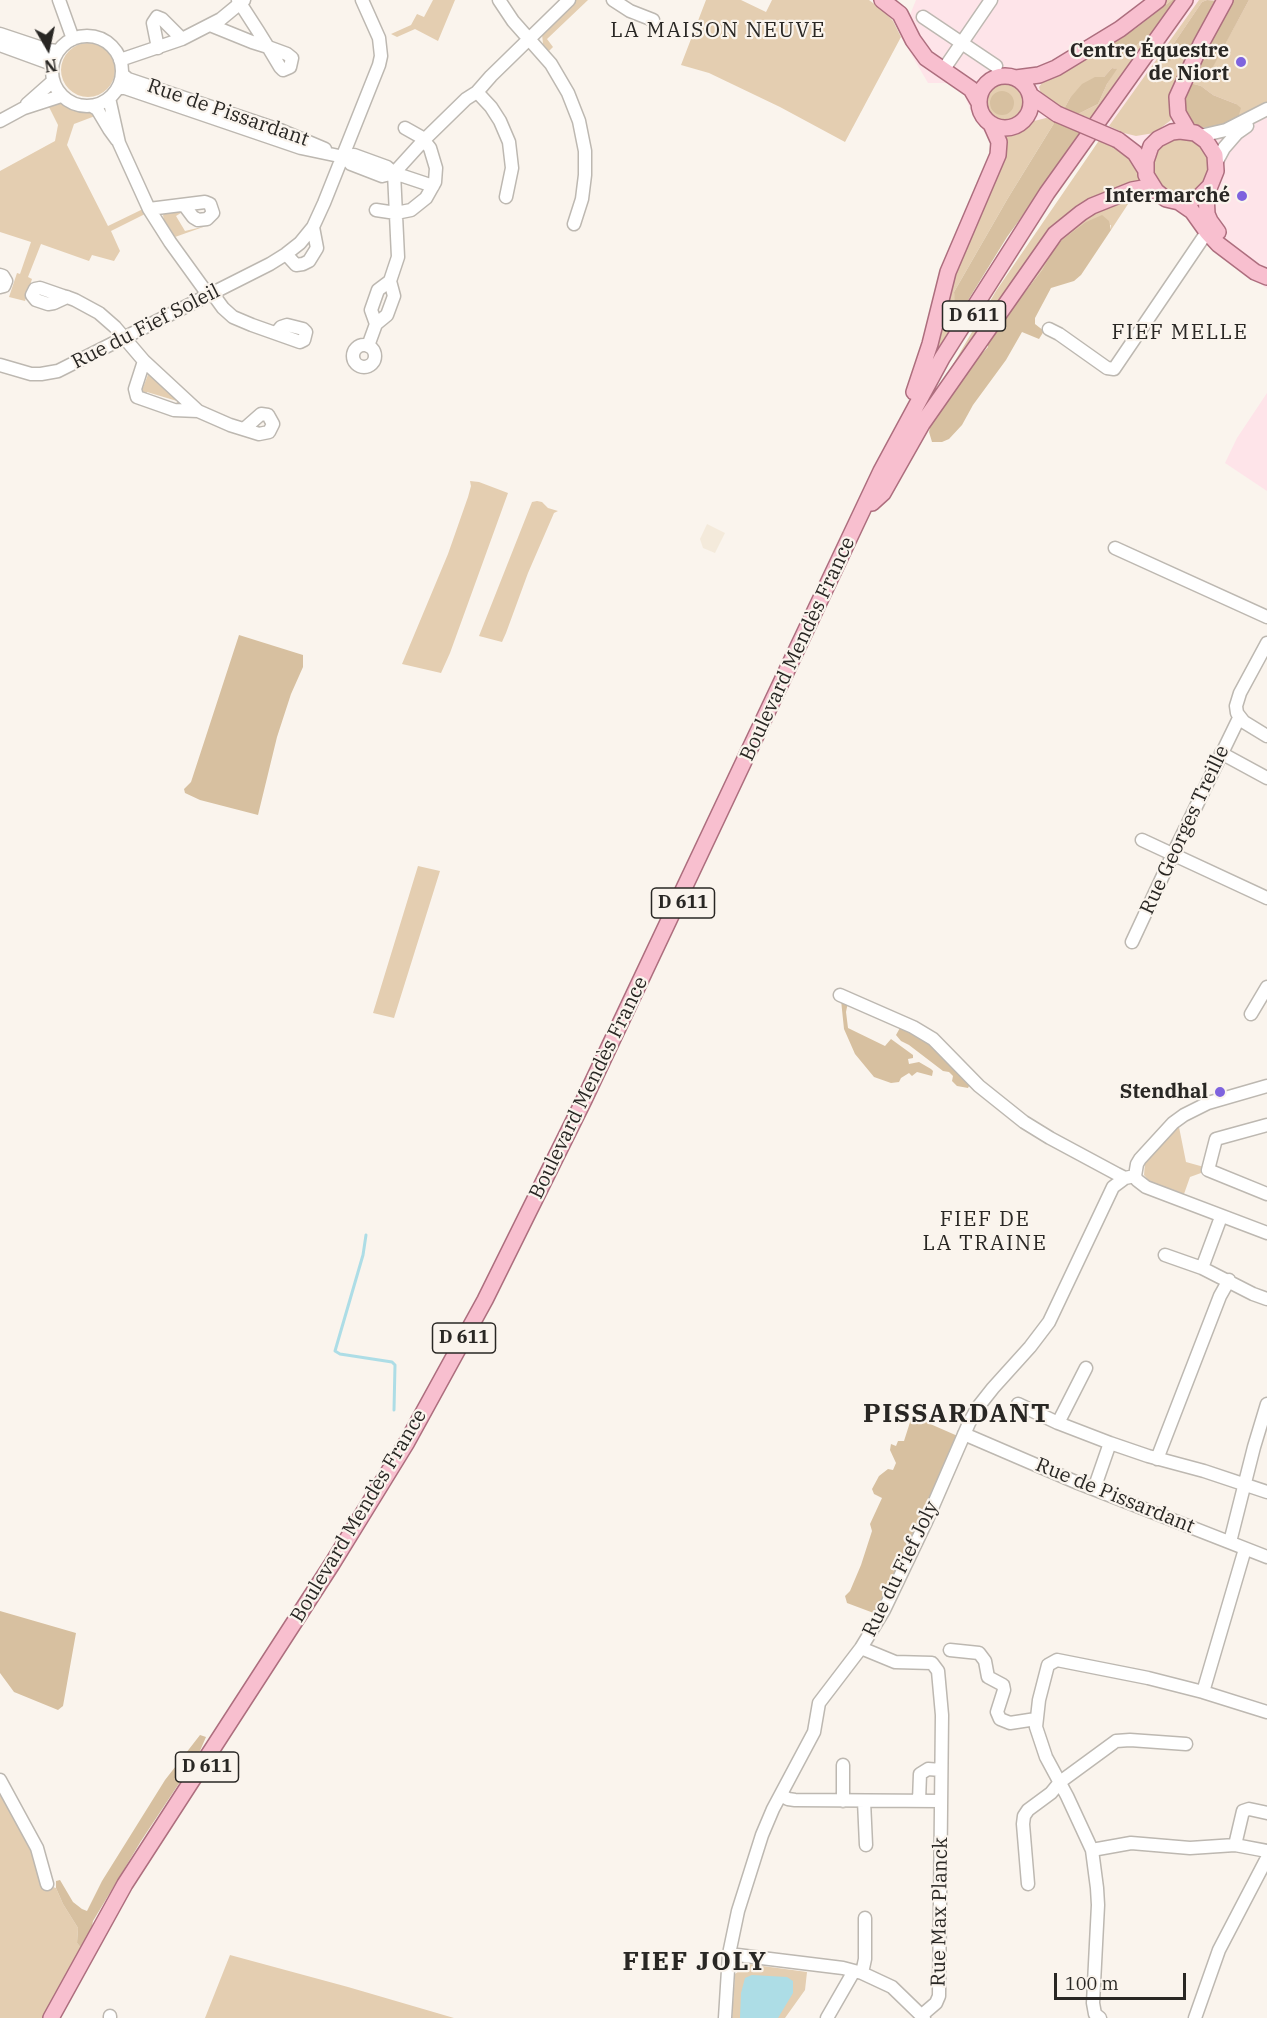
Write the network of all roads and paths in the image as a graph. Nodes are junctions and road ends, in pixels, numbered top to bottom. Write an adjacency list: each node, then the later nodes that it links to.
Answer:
1 (59, 0): 18 (street)
2 (362, 0): 52 (street, Rue du Fief Soleil)
3 (498, 0): 20 (street)
4 (569, 0): 20 (street)
5 (613, 0): 15 (street)
6 (882, 0): 27 (main road)
7 (891, 0): 27 (main road)
8 (991, 0): 21 (street)
9 (1158, 0): 30 (main road)
10 (1185, 0): 47 (main road, D 611)
11 (1191, 0): 47 (main road, D 611)
12 (1226, 0): 46 (main road)
13 (241, 1): 16 (street); 16 (street)
14 (923, 17): 21 (street)
15 (653, 20)
16 (210, 25): 19 (street)
17 (0, 34): 22 (street)
18 (73, 39): 24 (street); 25 (street)
19 (182, 39): 23 (street); 23 (street)
20 (529, 39): 33 (street); 65 (street)
21 (962, 43): 27 (street); 28 (street)
22 (9, 44): 24 (street); 26 (street)
23 (158, 48): 25 (street)
24 (58, 51): 26 (street)
25 (120, 60): 29 (street)
26 (52, 64): 31 (street)
27 (946, 67): 28 (main road); 37 (main road)
28 (994, 72): 30 (main road); 37 (main road)
29 (122, 74): 32 (street); 52 (street, Rue de Pissardant)
30 (1016, 78): 34 (main road)
31 (53, 81): 35 (street); 39 (street)
32 (118, 88): 36 (street); 52 (street, Rue de Pissardant)
33 (477, 92): 50 (street); 59 (street)
34 (1030, 95): 41 (main road); 42 (main road)
35 (61, 96): 38 (street); 39 (street)
36 (109, 98): 38 (street); 49 (street)
37 (978, 101): 44 (main road)
38 (93, 106): 49 (street)
39 (24, 108): 43 (street)
40 (1263, 112): 46 (street); 53 (street)
41 (1057, 114): 42 (main road); 51 (main road, bridge)
42 (1026, 118): 44 (main road)
43 (0, 121)
44 (991, 124): 83 (main road)
45 (405, 128): 50 (street)
46 (1195, 134): 48 (main road); 53 (main road)
47 (1090, 138): 83 (main road, Boulevard Mendès France / D 611); 84 (main road, Boulevard Mendès France / D 611)
48 (1158, 139): 51 (main road); 54 (main road)
49 (118, 140): 62 (street)
50 (424, 140): 55 (street); 56 (street)
51 (1118, 140): 54 (main road)
52 (339, 155): 55 (street); 66 (street, Rue du Fief Soleil)
53 (1216, 163): 58 (main road)
54 (1145, 169): 57 (main road)
55 (394, 173): 56 (street); 64 (street)
56 (433, 186): 64 (street)
57 (1156, 191): 60 (main road); 84 (main road)
58 (1206, 192): 60 (main road); 69 (main road)
59 (506, 197)
60 (1179, 202): 67 (main road)
61 (184, 205): 62 (street)
62 (149, 209): 73 (street)
63 (376, 210): 64 (street)
64 (396, 213): 78 (street)
65 (574, 224)
66 (313, 227): 68 (street, Rue du Fief Soleil); 68 (street, Rue du Fief Soleil)
67 (1207, 232): 71 (main road); 75 (street)
68 (286, 254): 73 (street, Rue du Fief Soleil)
69 (1267, 271)
70 (0, 275): 72 (street)
71 (1267, 277)
72 (0, 287)
73 (210, 294): 76 (street); 77 (street, Rue du Fief Soleil)
74 (67, 297): 77 (street)
75 (1048, 329)
76 (276, 333)
77 (125, 338): 79 (street); 80 (street, Rue du Fief Soleil)
78 (368, 346)
79 (144, 361): 81 (street); 81 (street)
80 (0, 365)
81 (198, 411): 82 (street)
82 (244, 429)
83 (881, 471): 149 (main road, Boulevard Mendès France / D 611)
84 (872, 503): 150 (main road, Boulevard Mendès France / D 611)
85 (1115, 548): 86 (street)
86 (1267, 617)
87 (1267, 643): 88 (street)
88 (1239, 718): 89 (street); 90 (street, Rue Georges Treille)
89 (1267, 736)
90 (1221, 753): 91 (street); 93 (street, Rue Georges Treille)
91 (1267, 778)
92 (1142, 840): 93 (street)
93 (1173, 854): 94 (street); 95 (street, Rue Georges Treille)
94 (1267, 898)
95 (1132, 942)
96 (1267, 987): 98 (street)
97 (840, 995): 101 (street)
98 (1267, 1016)
99 (1267, 1086): 101 (street, Rue du Fief Joly)
100 (1267, 1125): 102 (street)
101 (1130, 1177): 103 (street); 113 (street, Rue du Fief Joly)
102 (1267, 1194)
103 (1221, 1216): 104 (street); 106 (street)
104 (1267, 1233)
105 (1165, 1255): 106 (street)
106 (1202, 1268): 107 (street)
107 (1228, 1280): 108 (street); 115 (street)
108 (1267, 1299)
109 (1086, 1368): 112 (street)
110 (1018, 1404): 112 (street)
111 (1267, 1404): 116 (street)
112 (1058, 1423): 114 (street)
113 (964, 1434): 117 (street, Rue de Pissardant); 122 (street, Rue du Fief Joly)
114 (1110, 1443): 115 (street); 117 (street)
115 (1157, 1459): 116 (street)
116 (1245, 1484): 118 (street); 119 (street)
117 (1094, 1489): 119 (street, Rue de Pissardant)
118 (1267, 1492)
119 (1230, 1542): 120 (street, Rue de Pissardant)
120 (1245, 1549): 121 (street, Rue de Pissardant); 124 (street)
121 (1267, 1557)
122 (861, 1648): 129 (street, Rue Max Planck); 132 (street, Rue du Fief Joly)
123 (950, 1650): 126 (street)
124 (1203, 1692): 125 (street); 126 (street)
125 (1267, 1712)
126 (1036, 1719): 131 (street)
127 (1186, 1744): 131 (street)
128 (843, 1766): 133 (street)
129 (941, 1770): 135 (street); 136 (street, Rue Max Planck)
130 (0, 1780): 143 (street)
131 (1060, 1782): 140 (street); 144 (street)
132 (781, 1795): 133 (street); 146 (street, Rue du Fief Joly)
133 (843, 1801): 134 (street)
134 (864, 1801): 135 (street); 138 (street)
135 (919, 1801): 136 (street)
136 (941, 1801): 148 (street, Rue Max Planck)
137 (1267, 1813): 139 (street)
138 (866, 1845)
139 (1235, 1845): 140 (street); 141 (street)
140 (1092, 1851): 153 (street)
141 (1267, 1851)
142 (1267, 1857): 154 (street)
143 (47, 1884)
144 (1028, 1884)
145 (865, 1918): 147 (street)
146 (729, 1954): 147 (street); 151 (street, Rue du Fief Joly)
147 (858, 1972): 148 (street); 152 (street)
148 (923, 2017)
149 (51, 2018)
150 (58, 2018)
151 (725, 2018)
152 (827, 2018)
153 (1100, 2018)
154 (1196, 2018)

